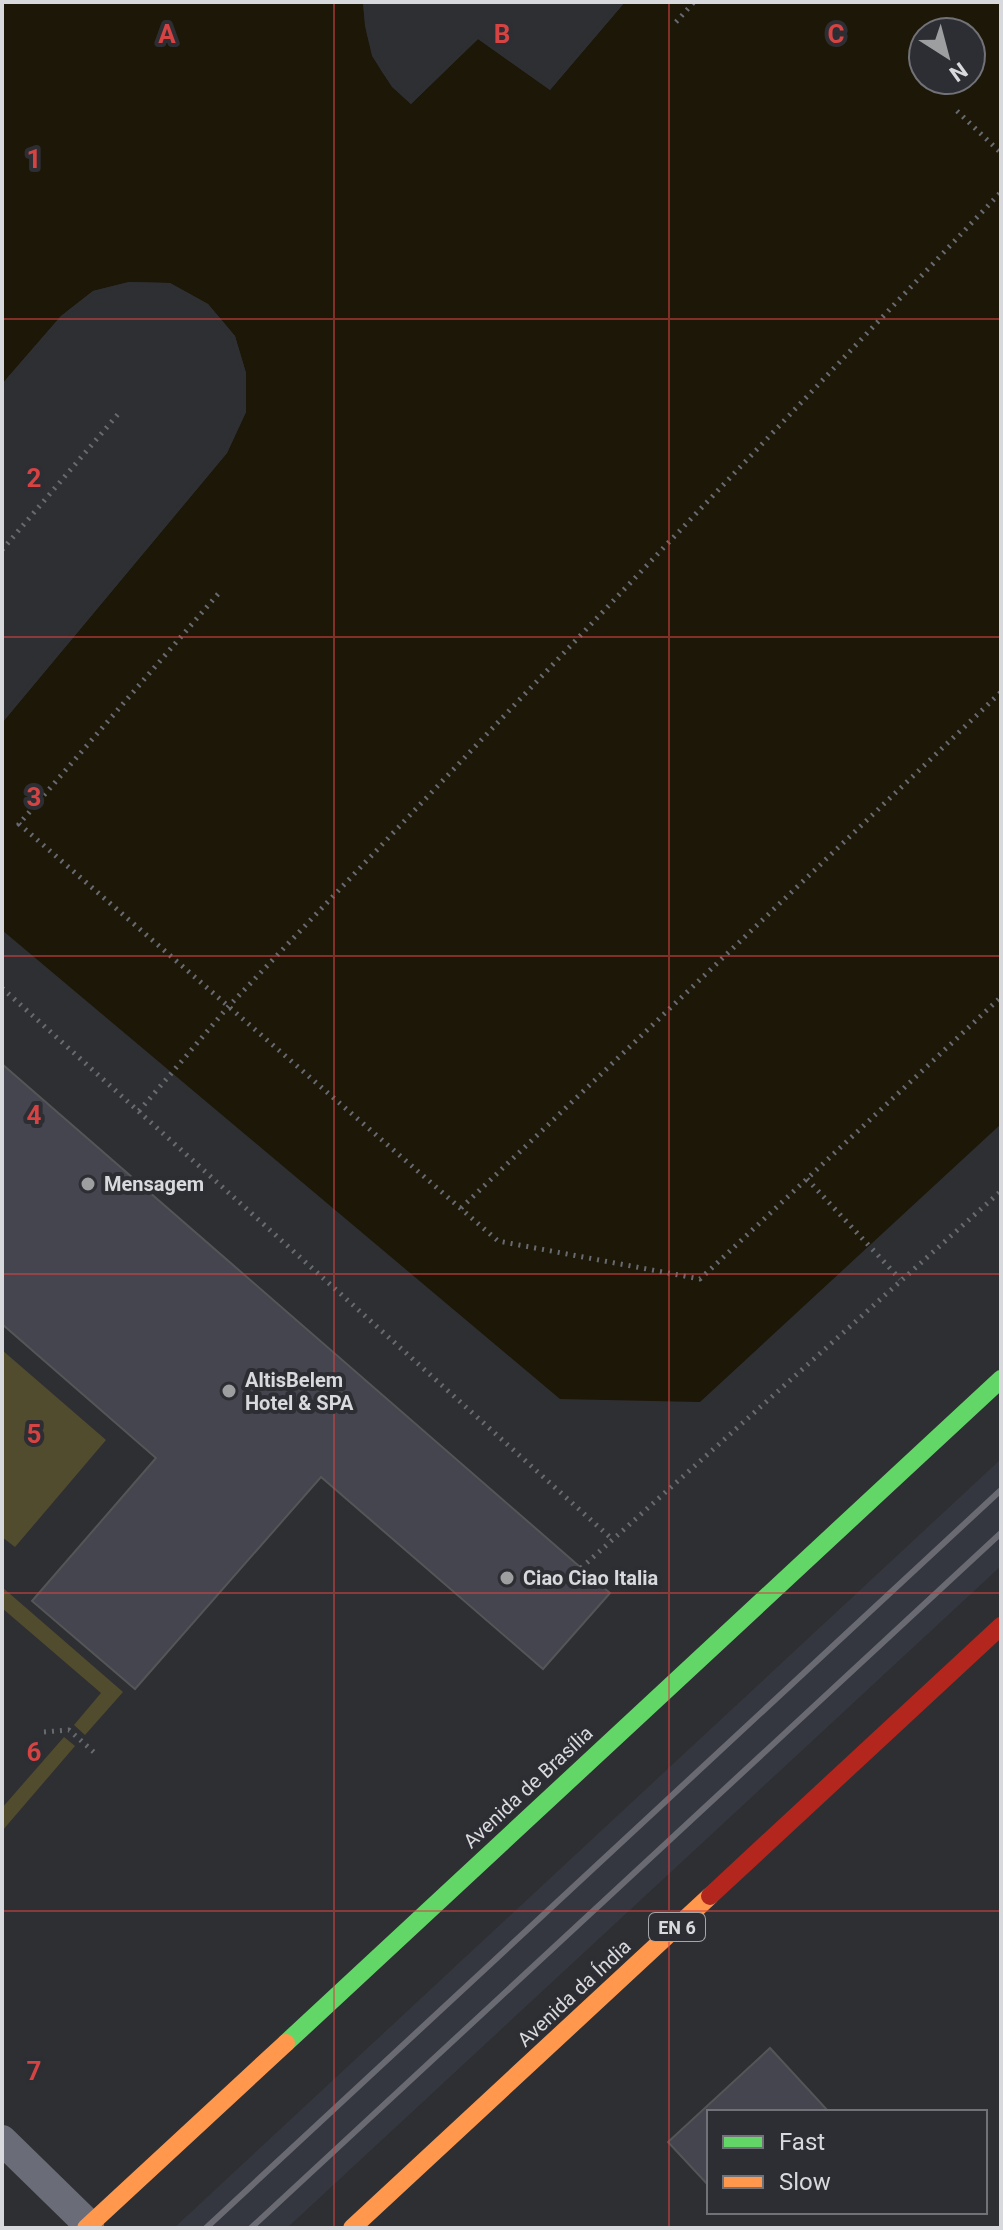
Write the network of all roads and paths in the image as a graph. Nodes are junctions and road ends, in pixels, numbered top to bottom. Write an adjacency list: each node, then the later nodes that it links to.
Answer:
1 (694, 2): 2 (path)
2 (676, 22)
3 (957, 111): 4 (path)
4 (1001, 153)
5 (1001, 192): 12 (path)
6 (119, 413): 7 (path)
7 (2, 550)
8 (218, 594): 12 (path)
9 (1001, 692): 16 (path)
10 (2, 988): 13 (path)
11 (1001, 997): 14 (path)
12 (228, 1007): 13 (path); 16 (path)
13 (139, 1111): 19 (path)
14 (807, 1179): 16 (path); 17 (path)
15 (1001, 1191): 17 (path)
16 (461, 1208)
17 (900, 1279): 19 (path)
18 (1001, 1379): 25 (main road, Avenida de Brasília)
19 (612, 1539): 20 (path)
20 (581, 1568)
21 (1001, 1626): 26 (main road, Avenida da Índia / EN 6)
22 (44, 1732): 23 (path)
23 (96, 1754)
24 (2, 2140): 25 (lane)
25 (87, 2227)
26 (352, 2228)

